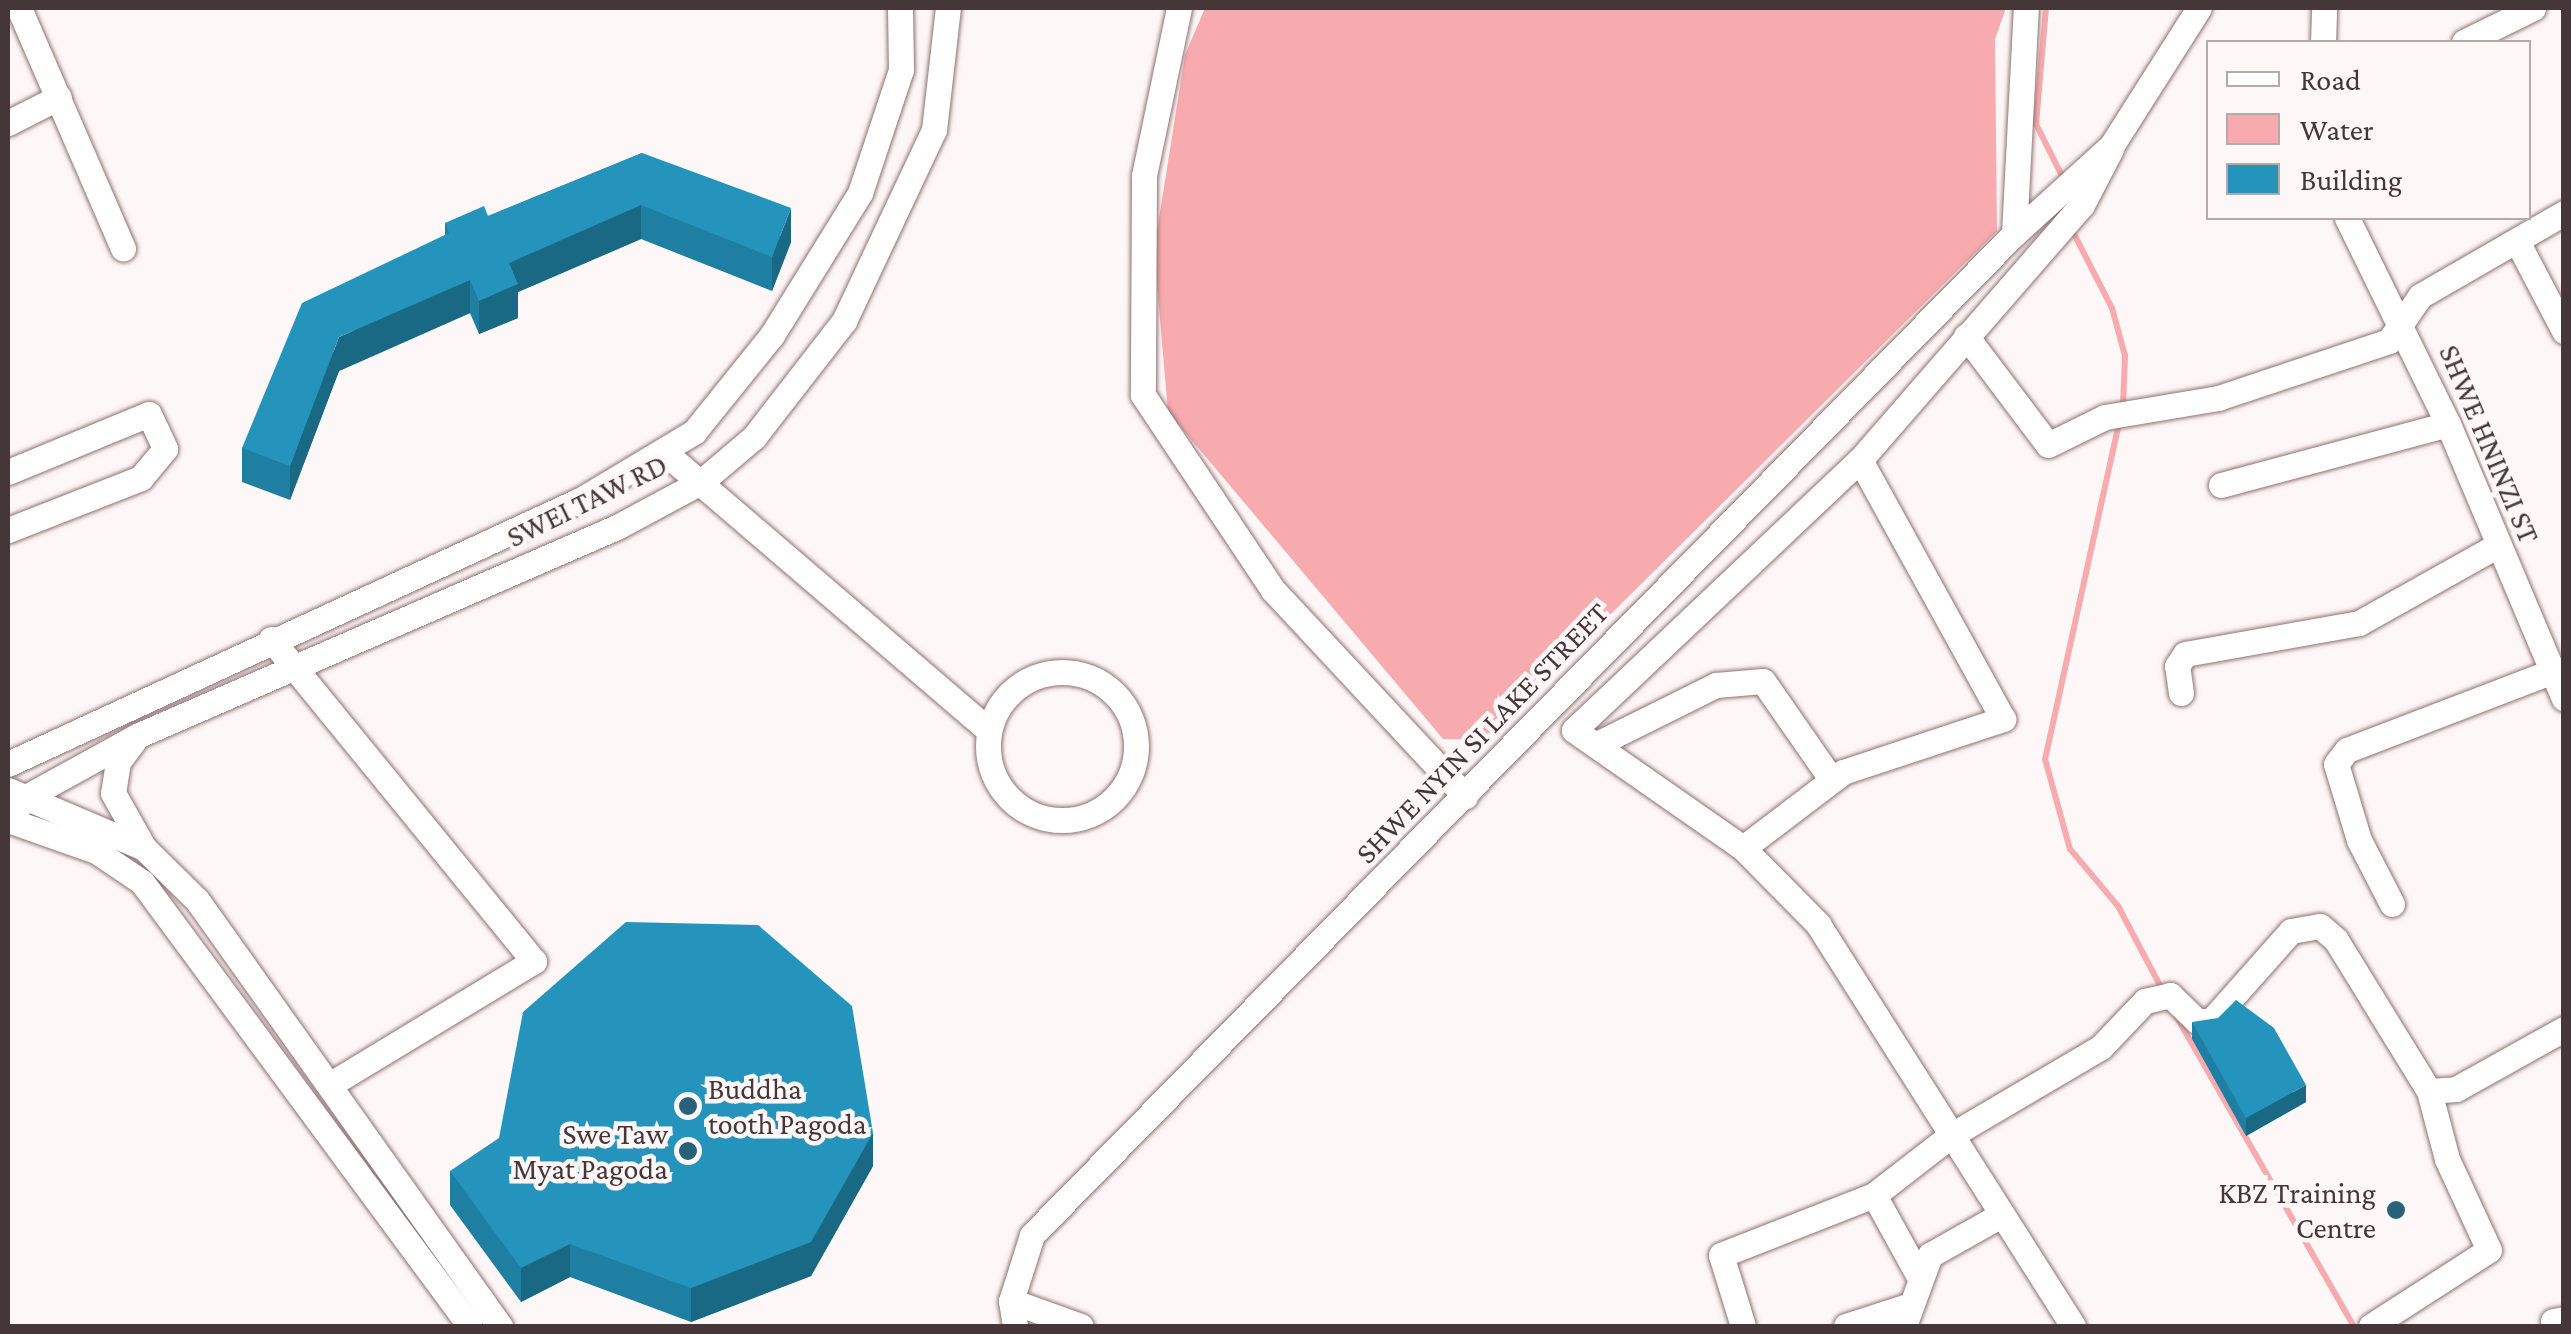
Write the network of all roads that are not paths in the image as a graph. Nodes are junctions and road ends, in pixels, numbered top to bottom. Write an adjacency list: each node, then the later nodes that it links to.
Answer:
1 (19, 8): 13 (street)
2 (900, 8): 11 (street, SWEI TAW RD)
3 (948, 8): 12 (street, SWEI TAW RD)
4 (1179, 8): 43 (street)
5 (2026, 8): 18 (street)
6 (2199, 8): 15 (street)
7 (2324, 8): 9 (street)
8 (2533, 8): 10 (street)
9 (2323, 40)
10 (2468, 40)
11 (901, 70): 12 (street); 25 (street, SWEI TAW RD)
12 (945, 77): 28 (street, SWEI TAW RD)
13 (59, 97): 14 (street); 20 (street)
14 (8, 123)
15 (2112, 145): 18 (street, SHWE NYIN SI LAKE STREET); 23 (street)
16 (2564, 213): 19 (street)
17 (2348, 220): 21 (street, SHWE HNINZI ST)
18 (2014, 234): 43 (street, SHWE NYIN SI LAKE STREET)
19 (2516, 242): 21 (street); 22 (street)
20 (124, 248)
21 (2404, 326): 23 (street); 24 (street, SHWE HNINZI ST)
22 (2564, 331)
23 (1966, 336): 26 (street)
24 (2448, 424): 29 (street); 31 (street, SHWE HNINZI ST)
25 (664, 452): 28 (street); 32 (street, SWEI TAW RD)
26 (1860, 460): 39 (street); 41 (street)
27 (8, 472): 30 (street)
28 (700, 482): 34 (street, SWEI TAW RD); 37 (street)
29 (2221, 485)
30 (8, 530)
31 (2496, 546): 33 (street, SHWE HNINZI ST); 35 (street)
32 (271, 639): 34 (street); 40 (street, SWEI TAW RD)
33 (2553, 671): 36 (street, SHWE HNINZI ST); 47 (street)
34 (295, 672): 38 (street, SWEI TAW RD); 49 (street)
35 (2181, 693)
36 (2564, 699)
37 (986, 728): 37 (street)
38 (139, 735): 42 (street, SWEI TAW RD); 45 (street)
39 (1598, 744): 41 (street); 46 (street)
40 (8, 764)
41 (1831, 779): 46 (street)
42 (18, 793): 44 (street, SWEI TAW RD); 45 (street)
43 (1465, 796): 55 (street, SHWE NYIN SI LAKE STREET)
44 (8, 819): 57 (street)
45 (144, 848): 49 (street)
46 (1742, 848): 51 (street)
47 (2392, 904)
48 (2564, 1030): 50 (street)
49 (331, 1084): 58 (street)
50 (2429, 1092): 51 (street); 63 (street)
51 (1950, 1136): 52 (street); 53 (street)
52 (1874, 1195): 54 (street); 60 (street)
53 (2001, 1215): 54 (street); 62 (street)
54 (1917, 1273): 56 (street)
55 (1013, 1314): 59 (street)
56 (1904, 1317): 61 (street)
57 (470, 1326)
58 (500, 1326)
59 (1082, 1326)
60 (1743, 1326)
61 (1846, 1326)
62 (2073, 1326)
63 (2371, 1326)

